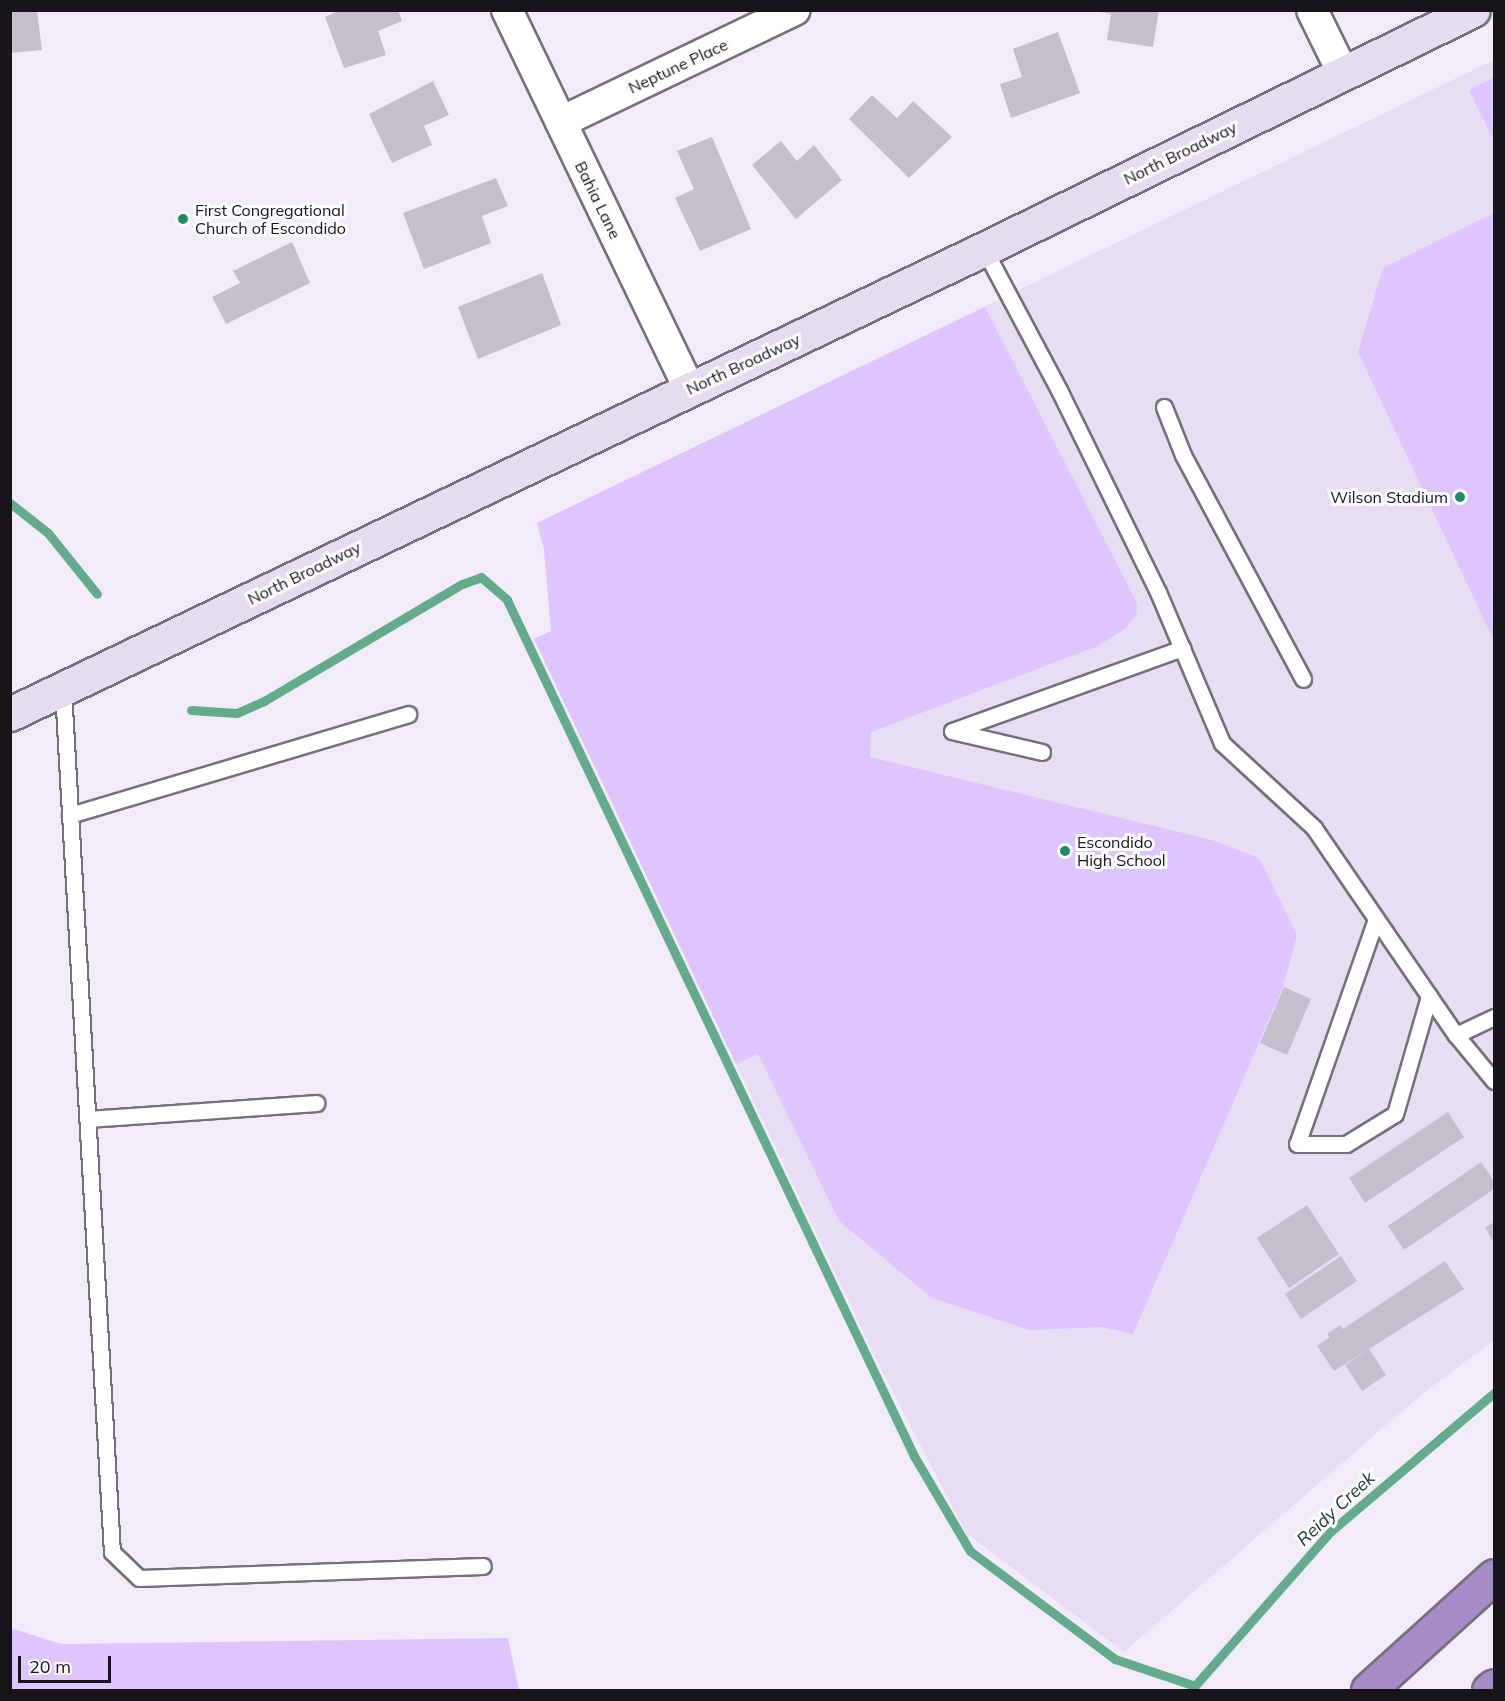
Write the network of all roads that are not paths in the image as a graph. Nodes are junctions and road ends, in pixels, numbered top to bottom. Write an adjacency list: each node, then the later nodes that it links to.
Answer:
1 (507, 10): 6 (street, Bahia Lane)
2 (795, 10): 6 (street, Neptune Place)
3 (1312, 10): 5 (street)
4 (1473, 10): 5 (main road, North Broadway)
5 (1343, 73): 7 (main road, North Broadway)
6 (561, 122): 8 (street, Bahia Lane)
7 (984, 249): 8 (main road, North Broadway); 10 (lane)
8 (689, 389): 12 (main road, North Broadway)
9 (1164, 407): 11 (lane)
10 (1182, 648): 15 (lane); 17 (lane)
11 (1303, 679)
12 (63, 690): 13 (main road, North Broadway); 16 (lane)
13 (10, 714)
14 (408, 714): 16 (lane)
15 (1042, 752)
16 (70, 815): 23 (lane)
17 (1376, 919): 18 (lane); 18 (lane)
18 (1428, 996): 20 (lane)
19 (1494, 1017): 20 (lane)
20 (1456, 1035): 21 (lane)
21 (1494, 1081)
22 (316, 1103): 23 (lane)
23 (88, 1119): 24 (lane)
24 (483, 1566)
25 (1494, 1576): 27 (highway)
26 (1494, 1686): 28 (highway)
27 (1368, 1690)
28 (1489, 1690)

